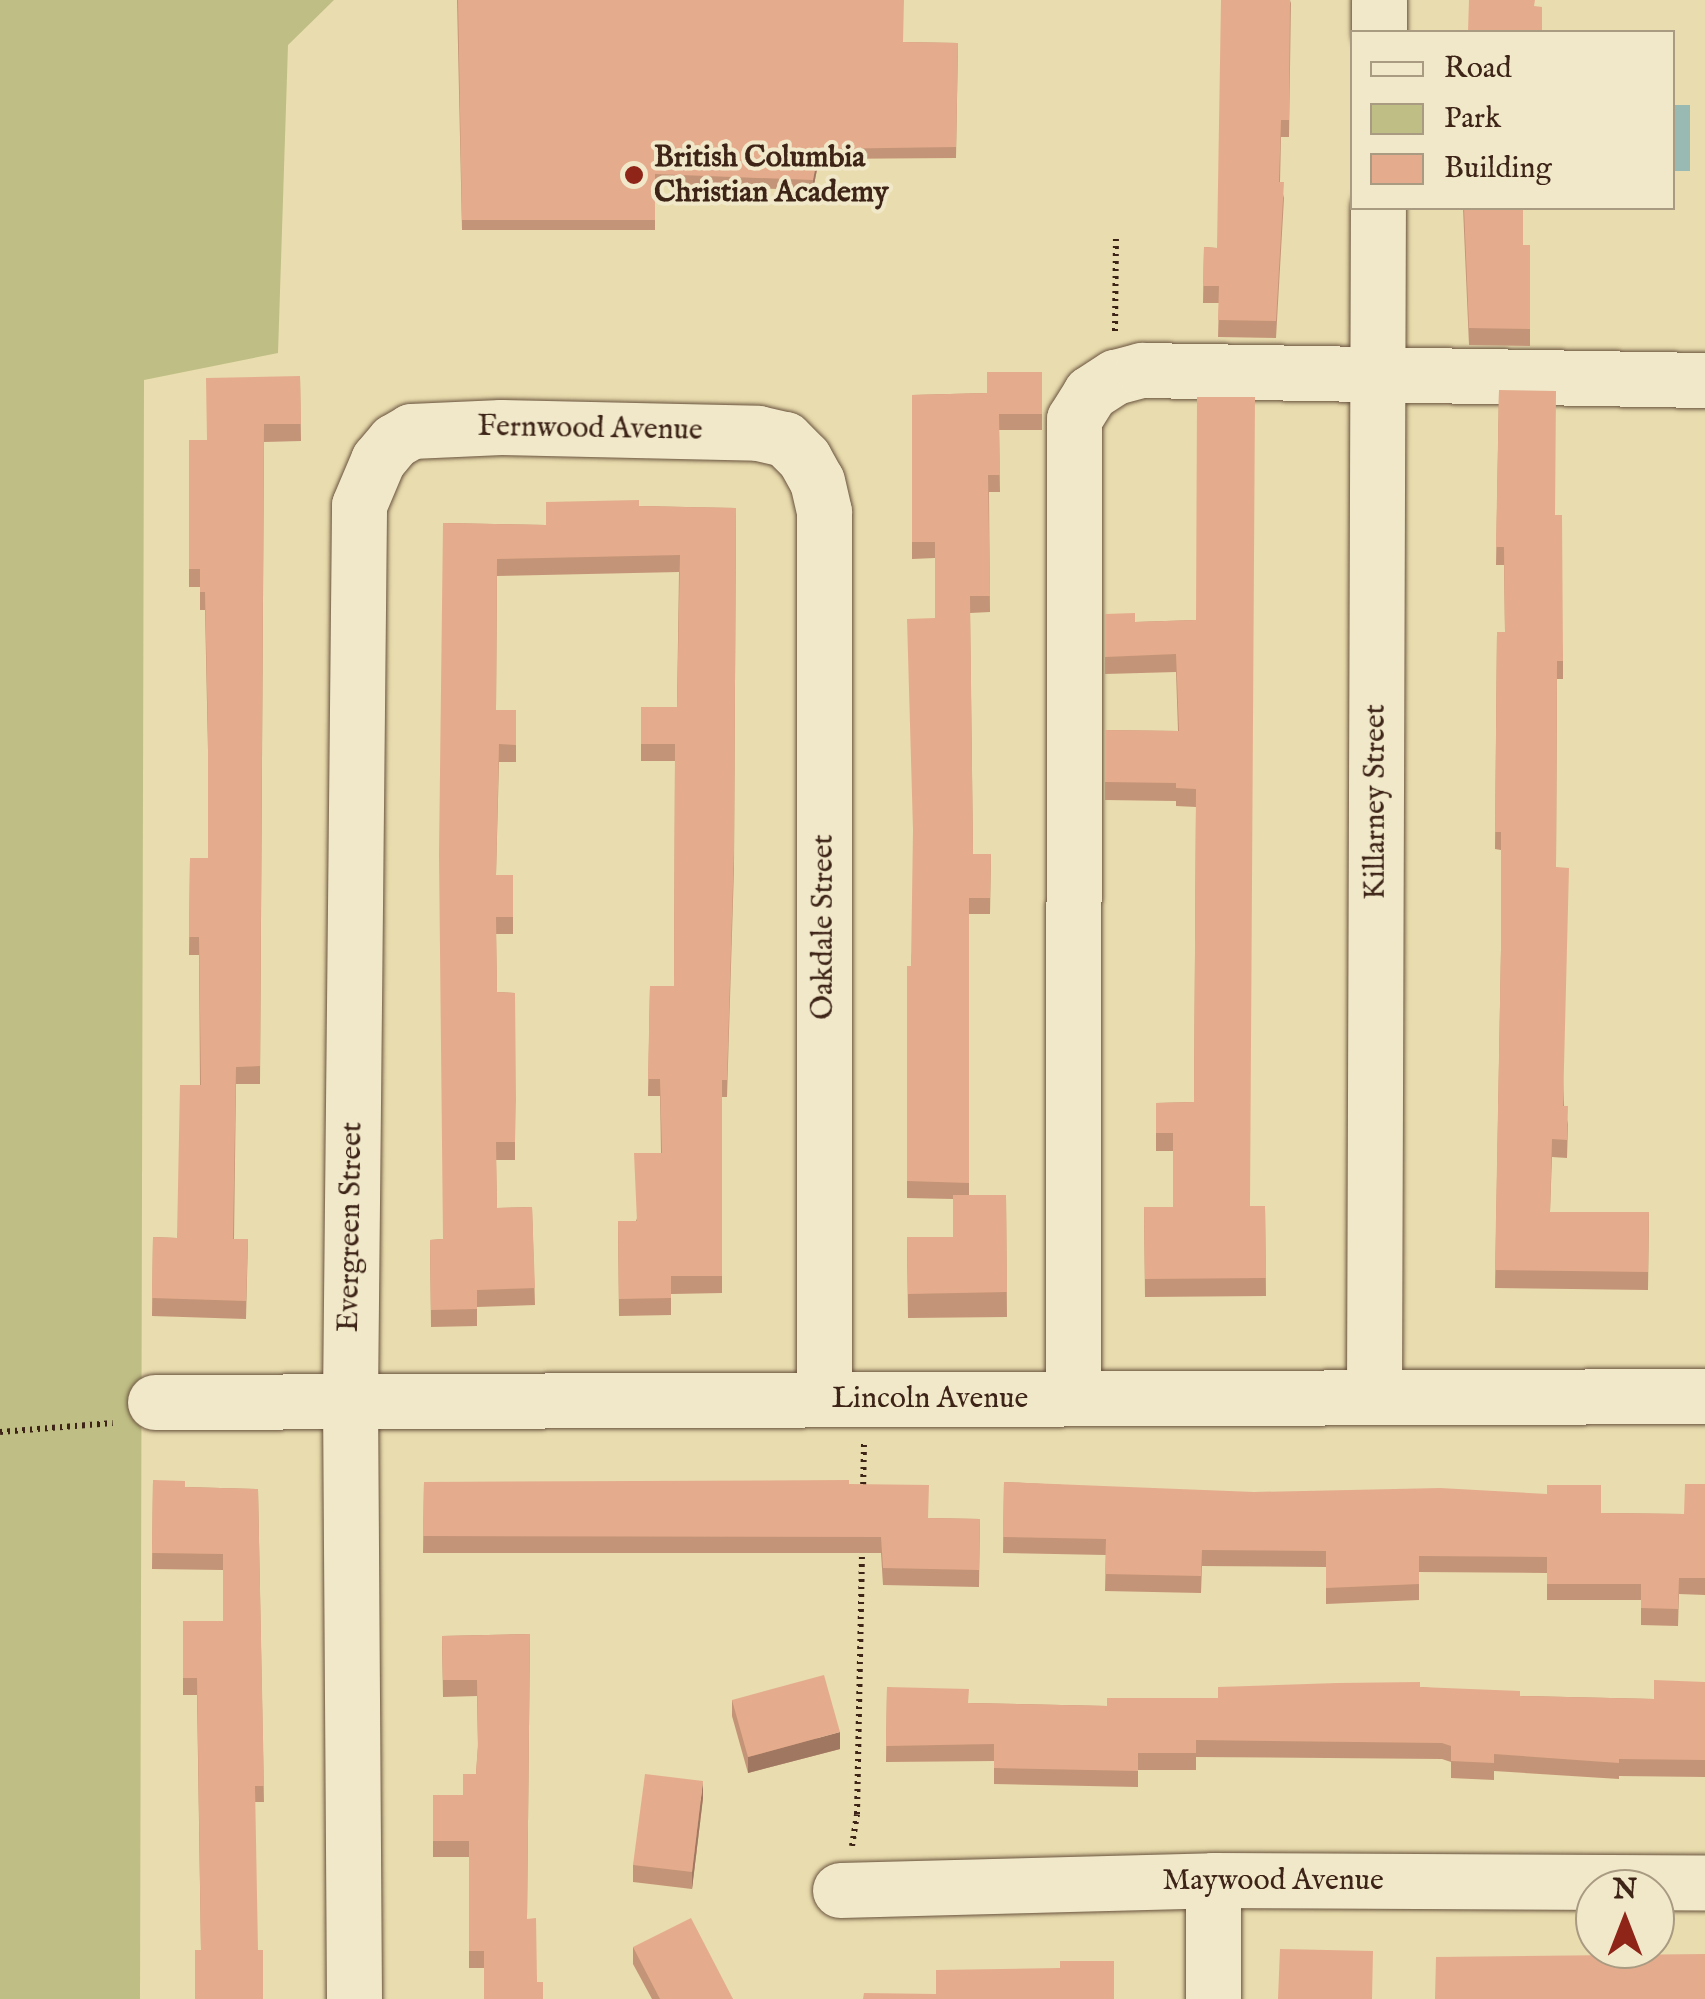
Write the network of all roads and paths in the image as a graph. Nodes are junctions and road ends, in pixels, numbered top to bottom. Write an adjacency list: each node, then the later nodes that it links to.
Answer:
1 (1380, 0): 2 (street)
2 (1379, 30)
3 (1378, 210): 5 (street, Killarney Street)
4 (1116, 239): 6 (path)
5 (1377, 373): 6 (street); 7 (street); 10 (street, Killarney Street)
6 (1114, 378): 12 (street)
7 (1705, 380)
8 (804, 458): 9 (street, Fernwood Avenue); 13 (street, Oakdale Street)
9 (378, 460): 14 (street, Evergreen Street)
10 (1374, 1396): 11 (street, Lincoln Avenue); 12 (street, Lincoln Avenue)
11 (1705, 1396)
12 (1073, 1398): 13 (street, Lincoln Avenue)
13 (824, 1399): 14 (street, Lincoln Avenue)
14 (350, 1400): 15 (street, Lincoln Avenue); 23 (street, Evergreen Street)
15 (155, 1402): 16 (path)
16 (0, 1432)
17 (864, 1438): 18 (path)
18 (863, 1502)
19 (862, 1541): 22 (path)
20 (1213, 1880): 21 (street, Maywood Avenue); 22 (street, Maywood Avenue); 24 (street)
21 (1705, 1882)
22 (840, 1890)
23 (354, 1999)
24 (1213, 1999)

